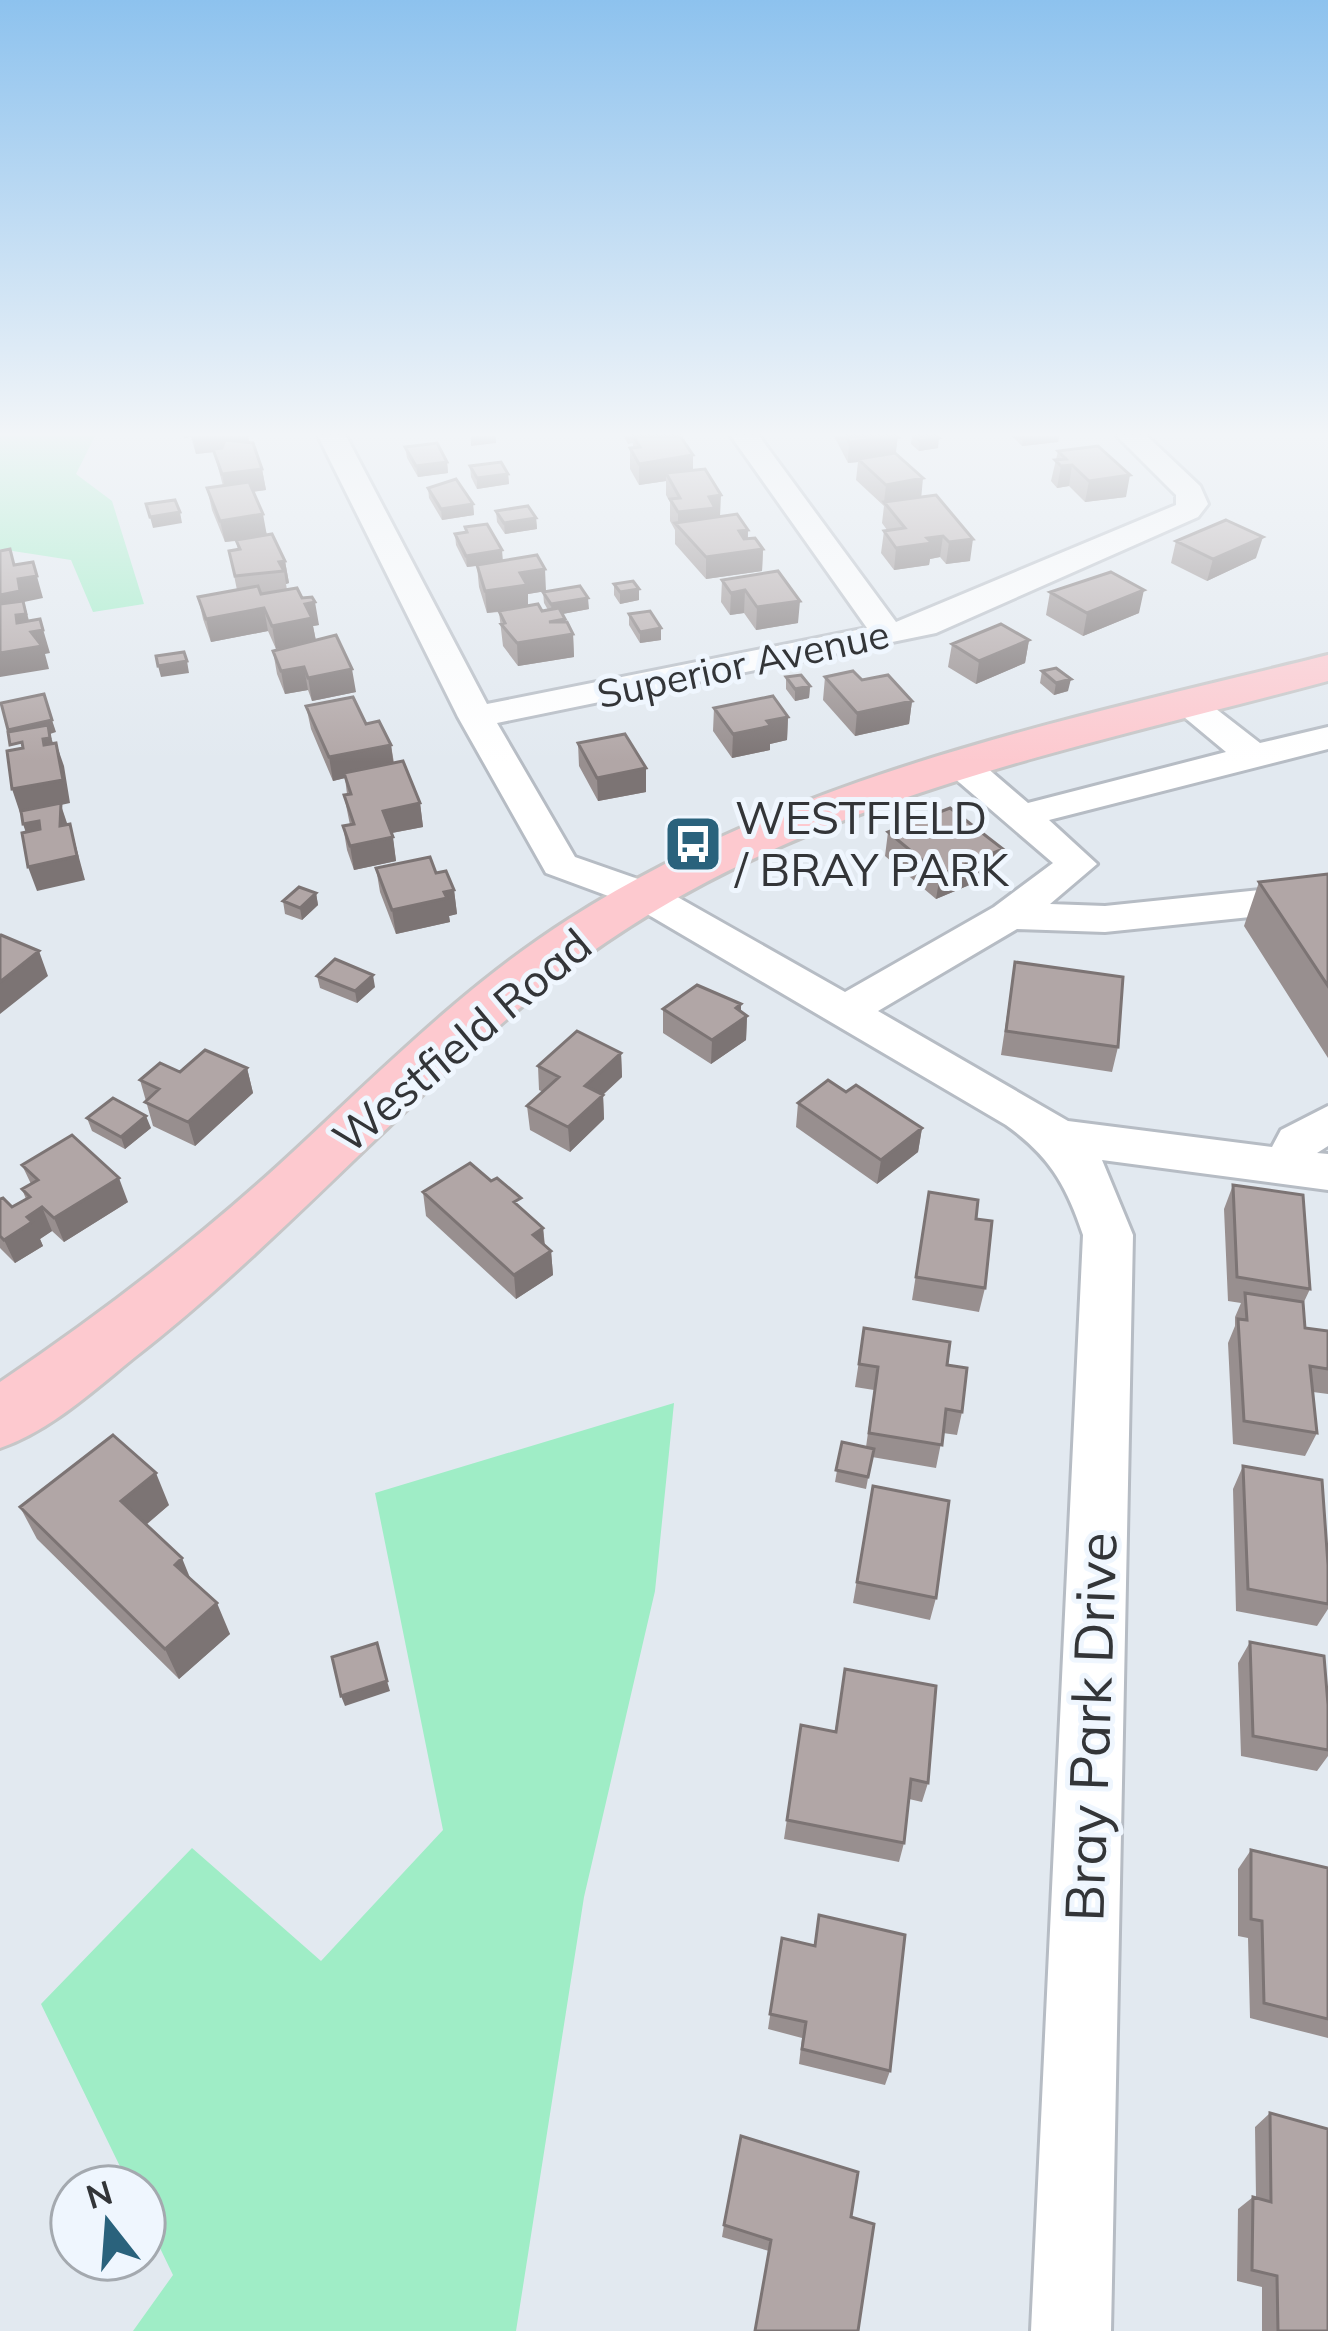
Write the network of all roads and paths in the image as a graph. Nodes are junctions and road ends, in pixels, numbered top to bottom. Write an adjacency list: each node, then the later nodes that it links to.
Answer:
1 (388, 545): 7 (street, Bray Park Drive)
2 (824, 545): 4 (street)
3 (1110, 545): 4 (street, Superior Avenue)
4 (889, 635): 7 (street, Superior Avenue)
5 (1328, 668): 6 (main road, Westfield Road)
6 (1190, 705): 9 (street); 10 (main road, Westfield Road)
7 (476, 717): 12 (street, Bray Park Drive)
8 (1328, 737): 9 (street)
9 (1253, 755): 11 (street)
10 (959, 763): 11 (street); 12 (main road, Westfield Road)
11 (1018, 818): 14 (street)
12 (644, 895): 15 (street, Bray Park Drive); 19 (main road, Westfield Road)
13 (1328, 896): 14 (street)
14 (1009, 916): 15 (street)
15 (843, 1012): 17 (street, Bray Park Drive)
16 (1328, 1123): 18 (street)
17 (1056, 1137): 18 (street, Bray Park Drive); 20 (street, Bray Park Drive)
18 (1307, 1169)
19 (0, 1419)
20 (1071, 2331)

